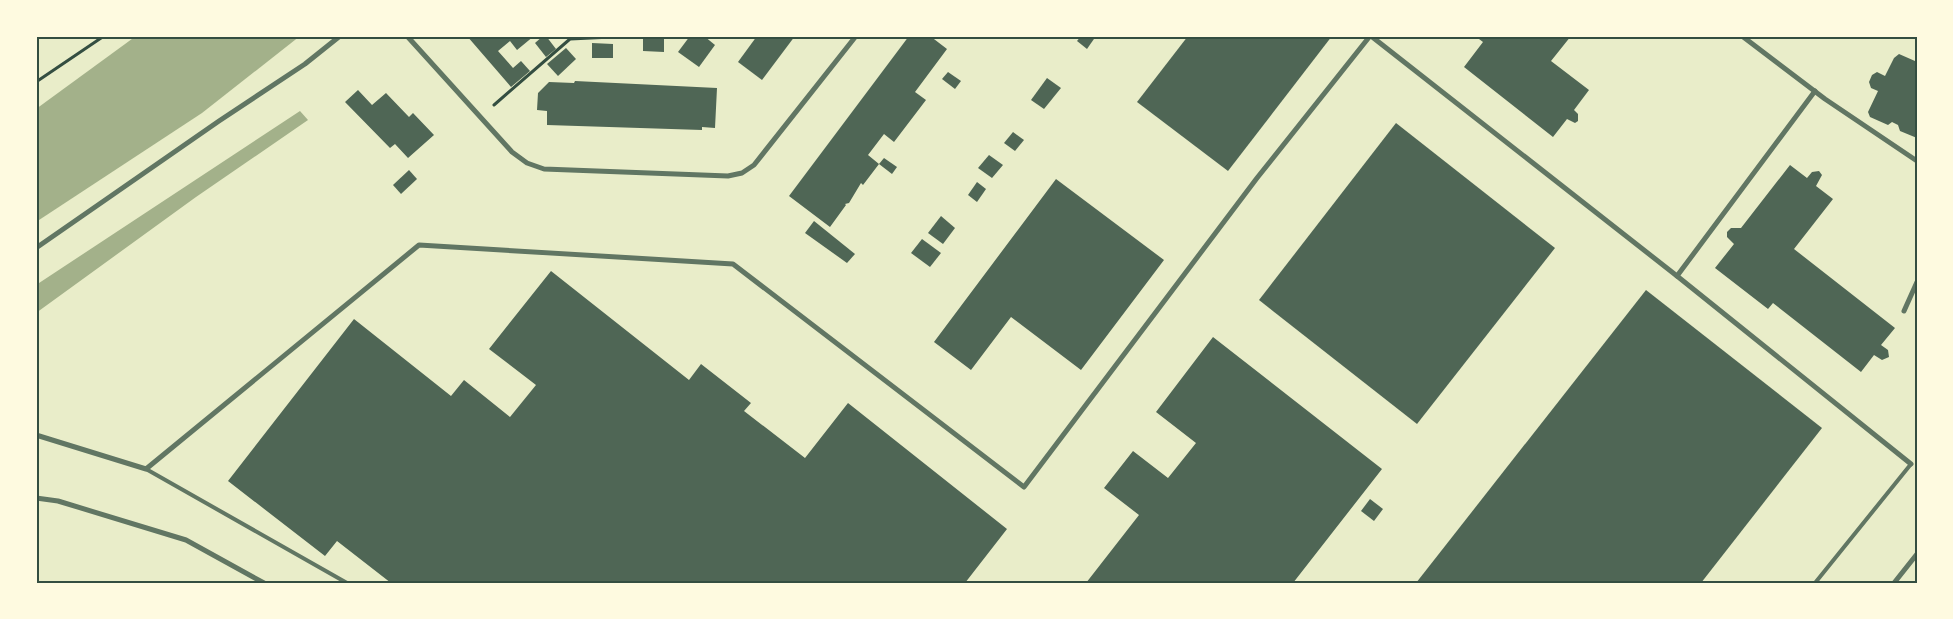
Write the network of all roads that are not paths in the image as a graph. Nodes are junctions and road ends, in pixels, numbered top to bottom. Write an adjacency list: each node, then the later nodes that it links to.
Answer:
1 (340, 36): 8 (street)
2 (407, 36): 3 (street)
3 (856, 36)
4 (1370, 36): 9 (street); 14 (street)
5 (1742, 36): 6 (street)
6 (1815, 91): 7 (street); 9 (street)
7 (1917, 161)
8 (36, 248)
9 (1677, 276): 13 (street)
10 (1917, 282): 11 (street)
11 (1904, 311)
12 (36, 435): 14 (street)
13 (1911, 464): 19 (lane)
14 (146, 469): 18 (lane)
15 (36, 498): 17 (street)
16 (1917, 554): 20 (street)
17 (264, 583)
18 (347, 583)
19 (1815, 583)
20 (1894, 583)

